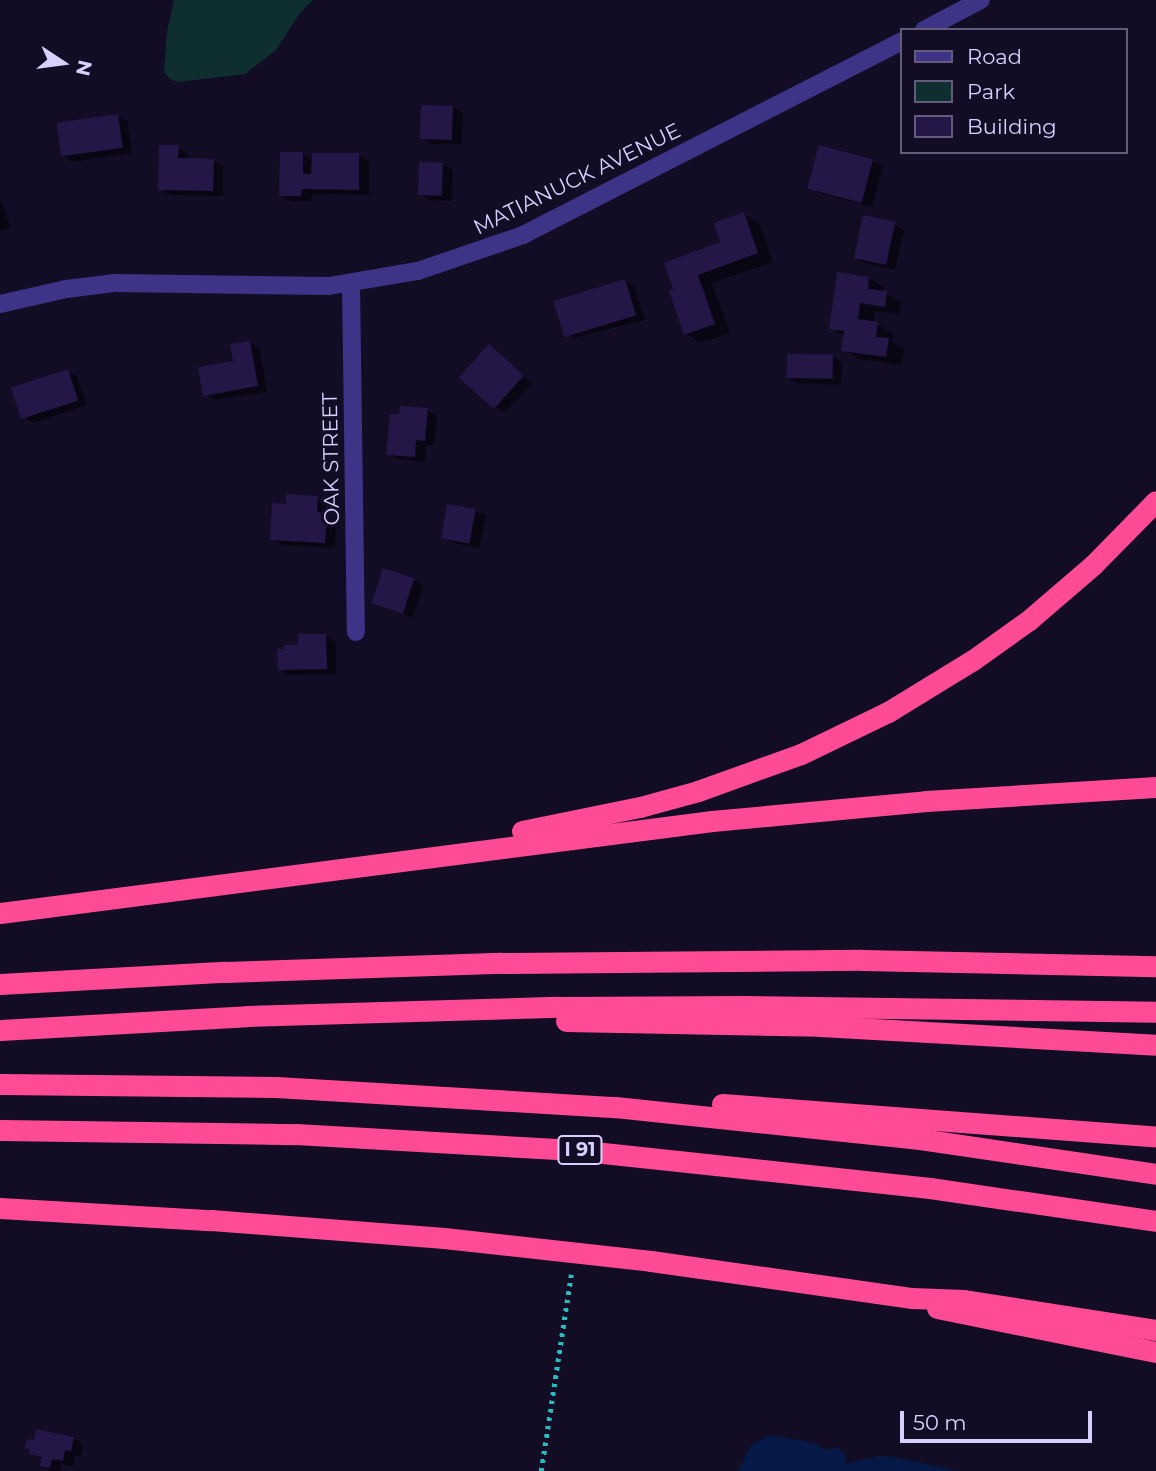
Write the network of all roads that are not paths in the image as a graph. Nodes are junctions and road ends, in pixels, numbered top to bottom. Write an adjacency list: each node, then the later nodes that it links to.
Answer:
1 (981, 0): 2 (street)
2 (928, 28)
3 (900, 42): 4 (street, MATIANUCK AVENUE)
4 (351, 284): 5 (street, MATIANUCK AVENUE); 7 (street, OAK STREET)
5 (0, 304)
6 (1156, 501): 9 (highway)
7 (356, 632)
8 (1156, 787): 9 (highway)
9 (451, 853): 10 (highway)
10 (0, 913)
11 (1156, 966): 12 (highway)
12 (0, 984)
13 (383, 1012): 14 (highway); 15 (highway); 16 (highway)
14 (1156, 1012)
15 (0, 1030)
16 (1156, 1045)
17 (0, 1084): 18 (highway)
18 (615, 1107): 20 (highway); 21 (highway)
19 (0, 1130): 23 (highway, I 91)
20 (1156, 1137)
21 (1156, 1174)
22 (0, 1208): 24 (highway)
23 (1156, 1221)
24 (912, 1298): 25 (highway); 26 (highway)
25 (1156, 1330)
26 (1156, 1352)

